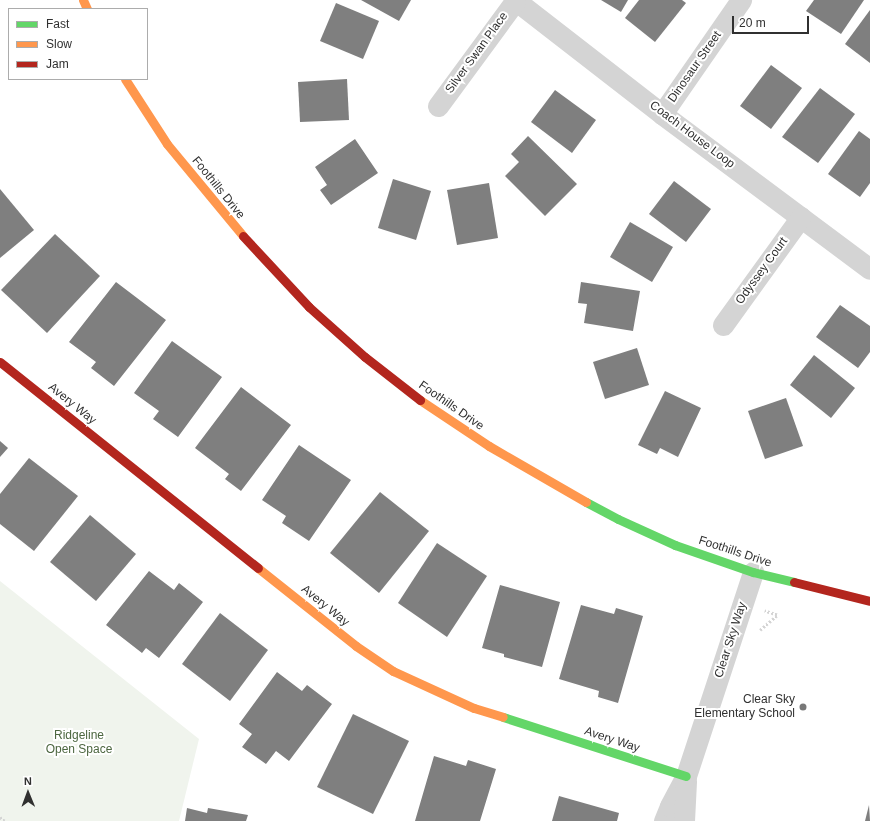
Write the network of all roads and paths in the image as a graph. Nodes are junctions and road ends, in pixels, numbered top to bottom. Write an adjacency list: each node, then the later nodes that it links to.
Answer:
1 (515, 0): 4 (street, Silver Swan Place); 5 (street, Coach House Loop)
2 (741, 0): 5 (street, Dinosaur Street)
3 (126, 80): 10 (street, Foothills Drive)
4 (438, 106)
5 (662, 114): 6 (street, Coach House Loop)
6 (802, 217): 7 (street, Coach House Loop); 8 (street, Odyssey Court)
7 (870, 269)
8 (723, 325)
9 (0, 362): 12 (street, Avery Way)
10 (753, 572): 11 (street, Foothills Drive); 12 (street, Clear Sky Way)
11 (870, 601)
12 (686, 776): 15 (street, Clear Sky Way); 16 (street, Clear Sky Way)
13 (0, 817): 14 (path)
14 (5, 821)
15 (664, 821)
16 (684, 821)

